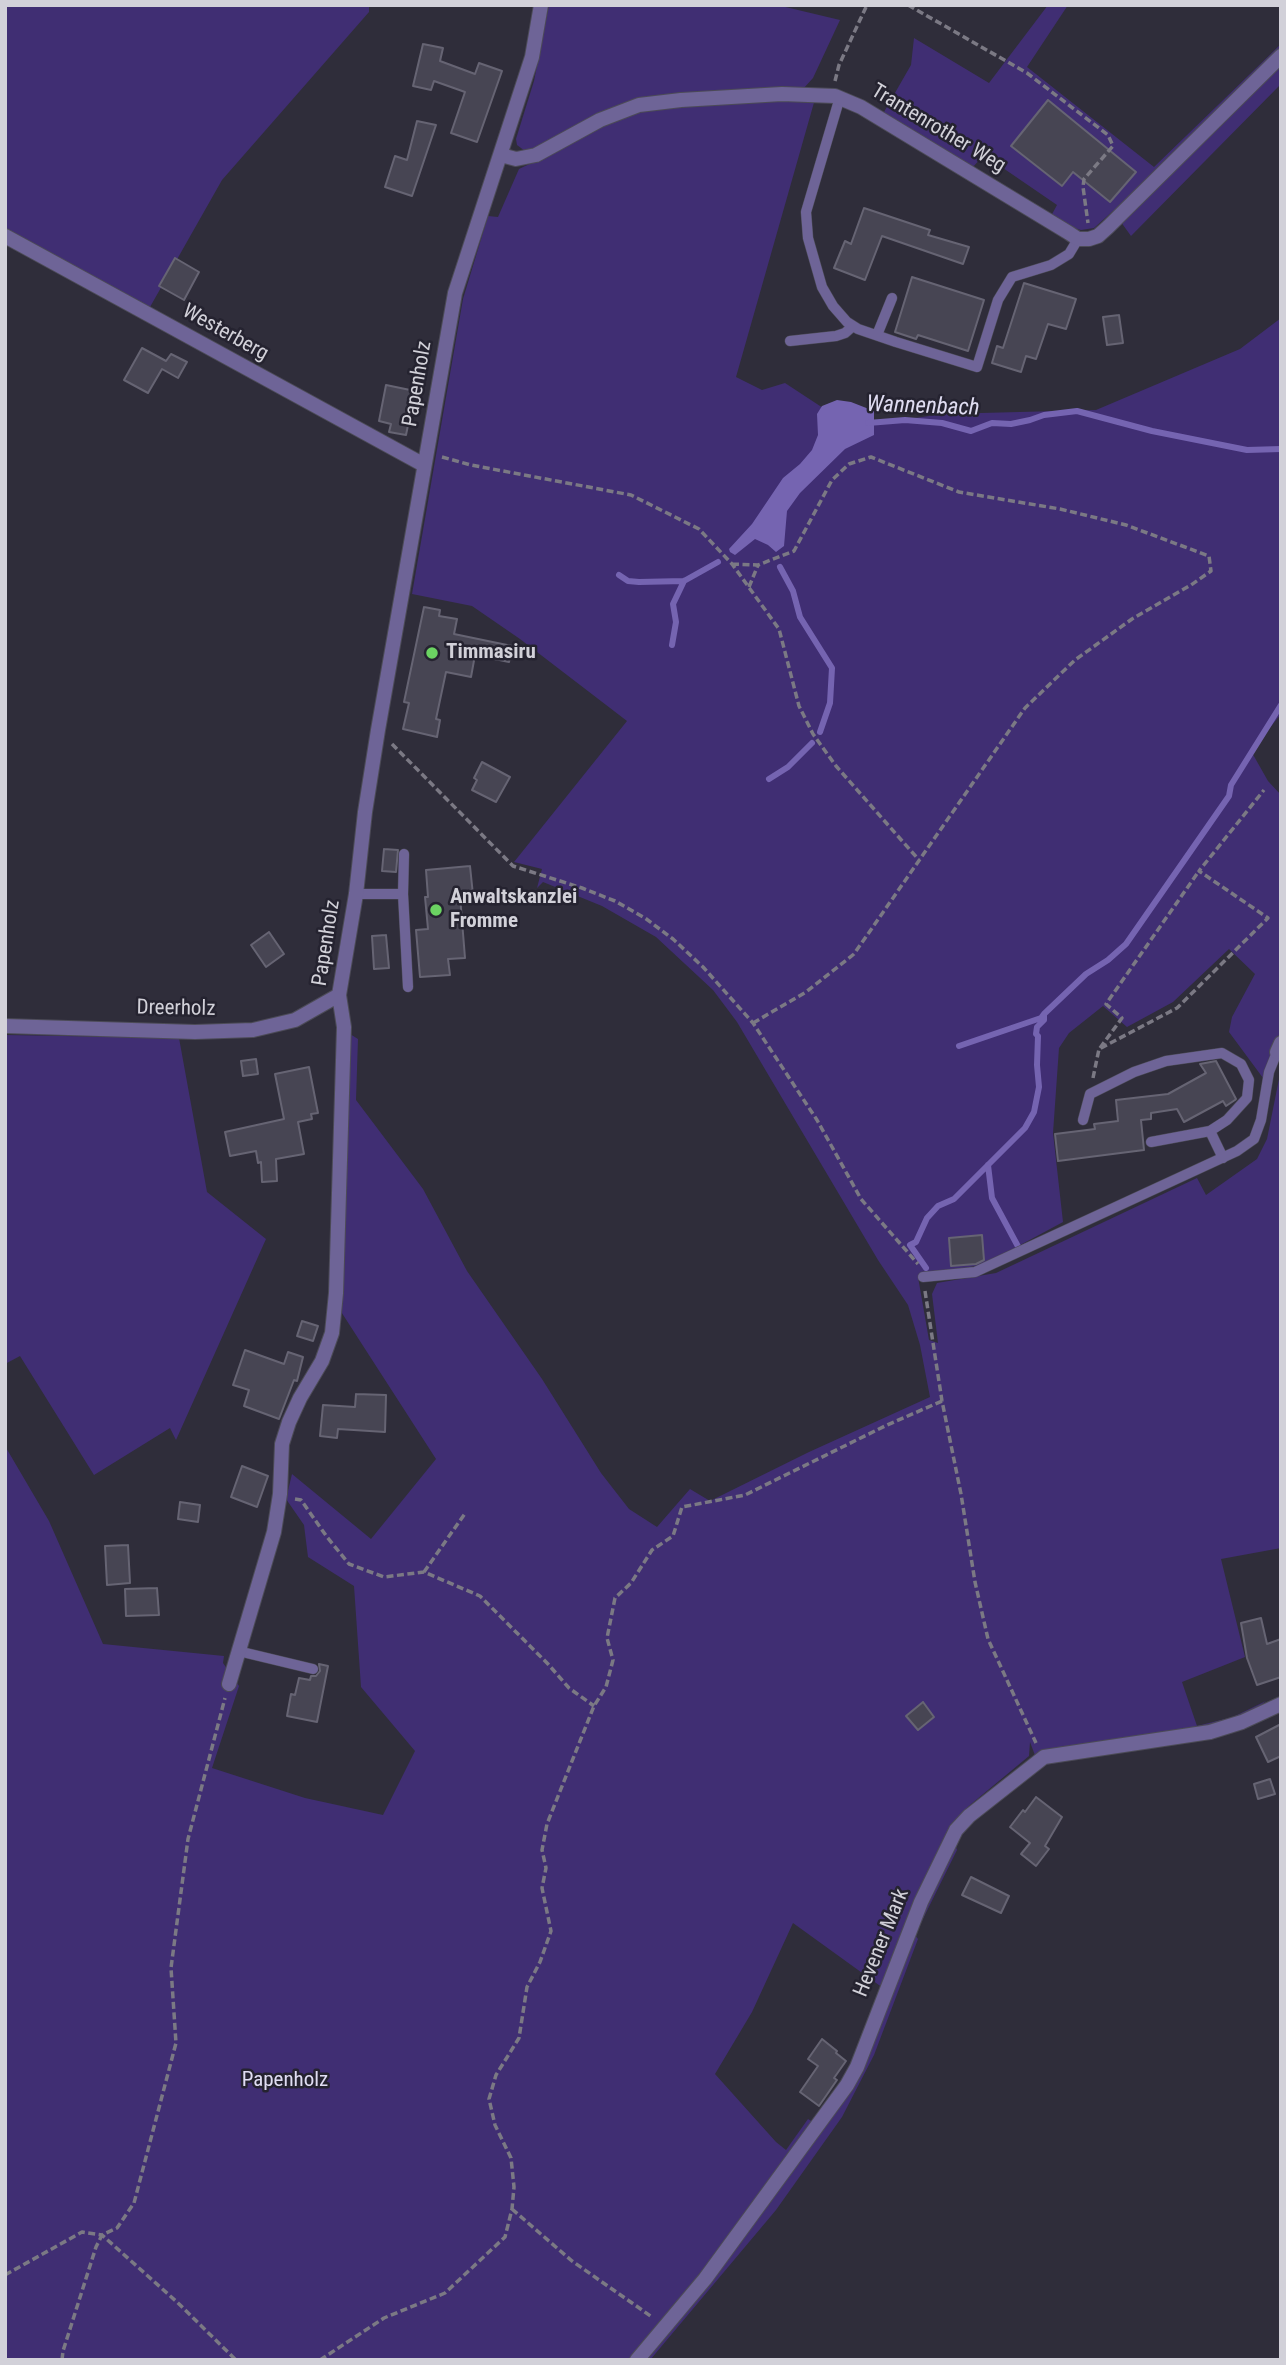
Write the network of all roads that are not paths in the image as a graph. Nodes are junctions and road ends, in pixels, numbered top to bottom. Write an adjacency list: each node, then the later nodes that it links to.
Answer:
1 (541, 5): 4 (street, Papenholz)
2 (1281, 56): 6 (street)
3 (841, 97): 4 (street, Trantenrother Weg); 6 (street, Trantenrother Weg); 8 (lane)
4 (501, 155): 11 (street, Papenholz)
5 (5, 236): 11 (street, Westerberg)
6 (1083, 239): 9 (lane)
7 (891, 298): 9 (lane)
8 (853, 326): 9 (lane); 10 (lane)
9 (877, 335)
10 (790, 341)
11 (426, 459): 13 (street, Papenholz)
12 (404, 854): 14 (lane)
13 (356, 894): 14 (lane); 16 (street, Papenholz)
14 (403, 894): 15 (lane)
15 (408, 987)
16 (339, 995): 17 (street, Dreerholz); 24 (street, Papenholz)
17 (5, 1026)
18 (1279, 1047): 22 (lane)
19 (1083, 1120): 20 (lane)
20 (1210, 1131): 21 (lane); 22 (lane)
21 (1151, 1143)
22 (1223, 1158): 23 (lane)
23 (923, 1277)
24 (238, 1651): 25 (lane); 26 (street, Papenholz)
25 (313, 1669)
26 (229, 1684)
27 (1281, 1704): 28 (street, Hevener Mark)
28 (637, 2360)

